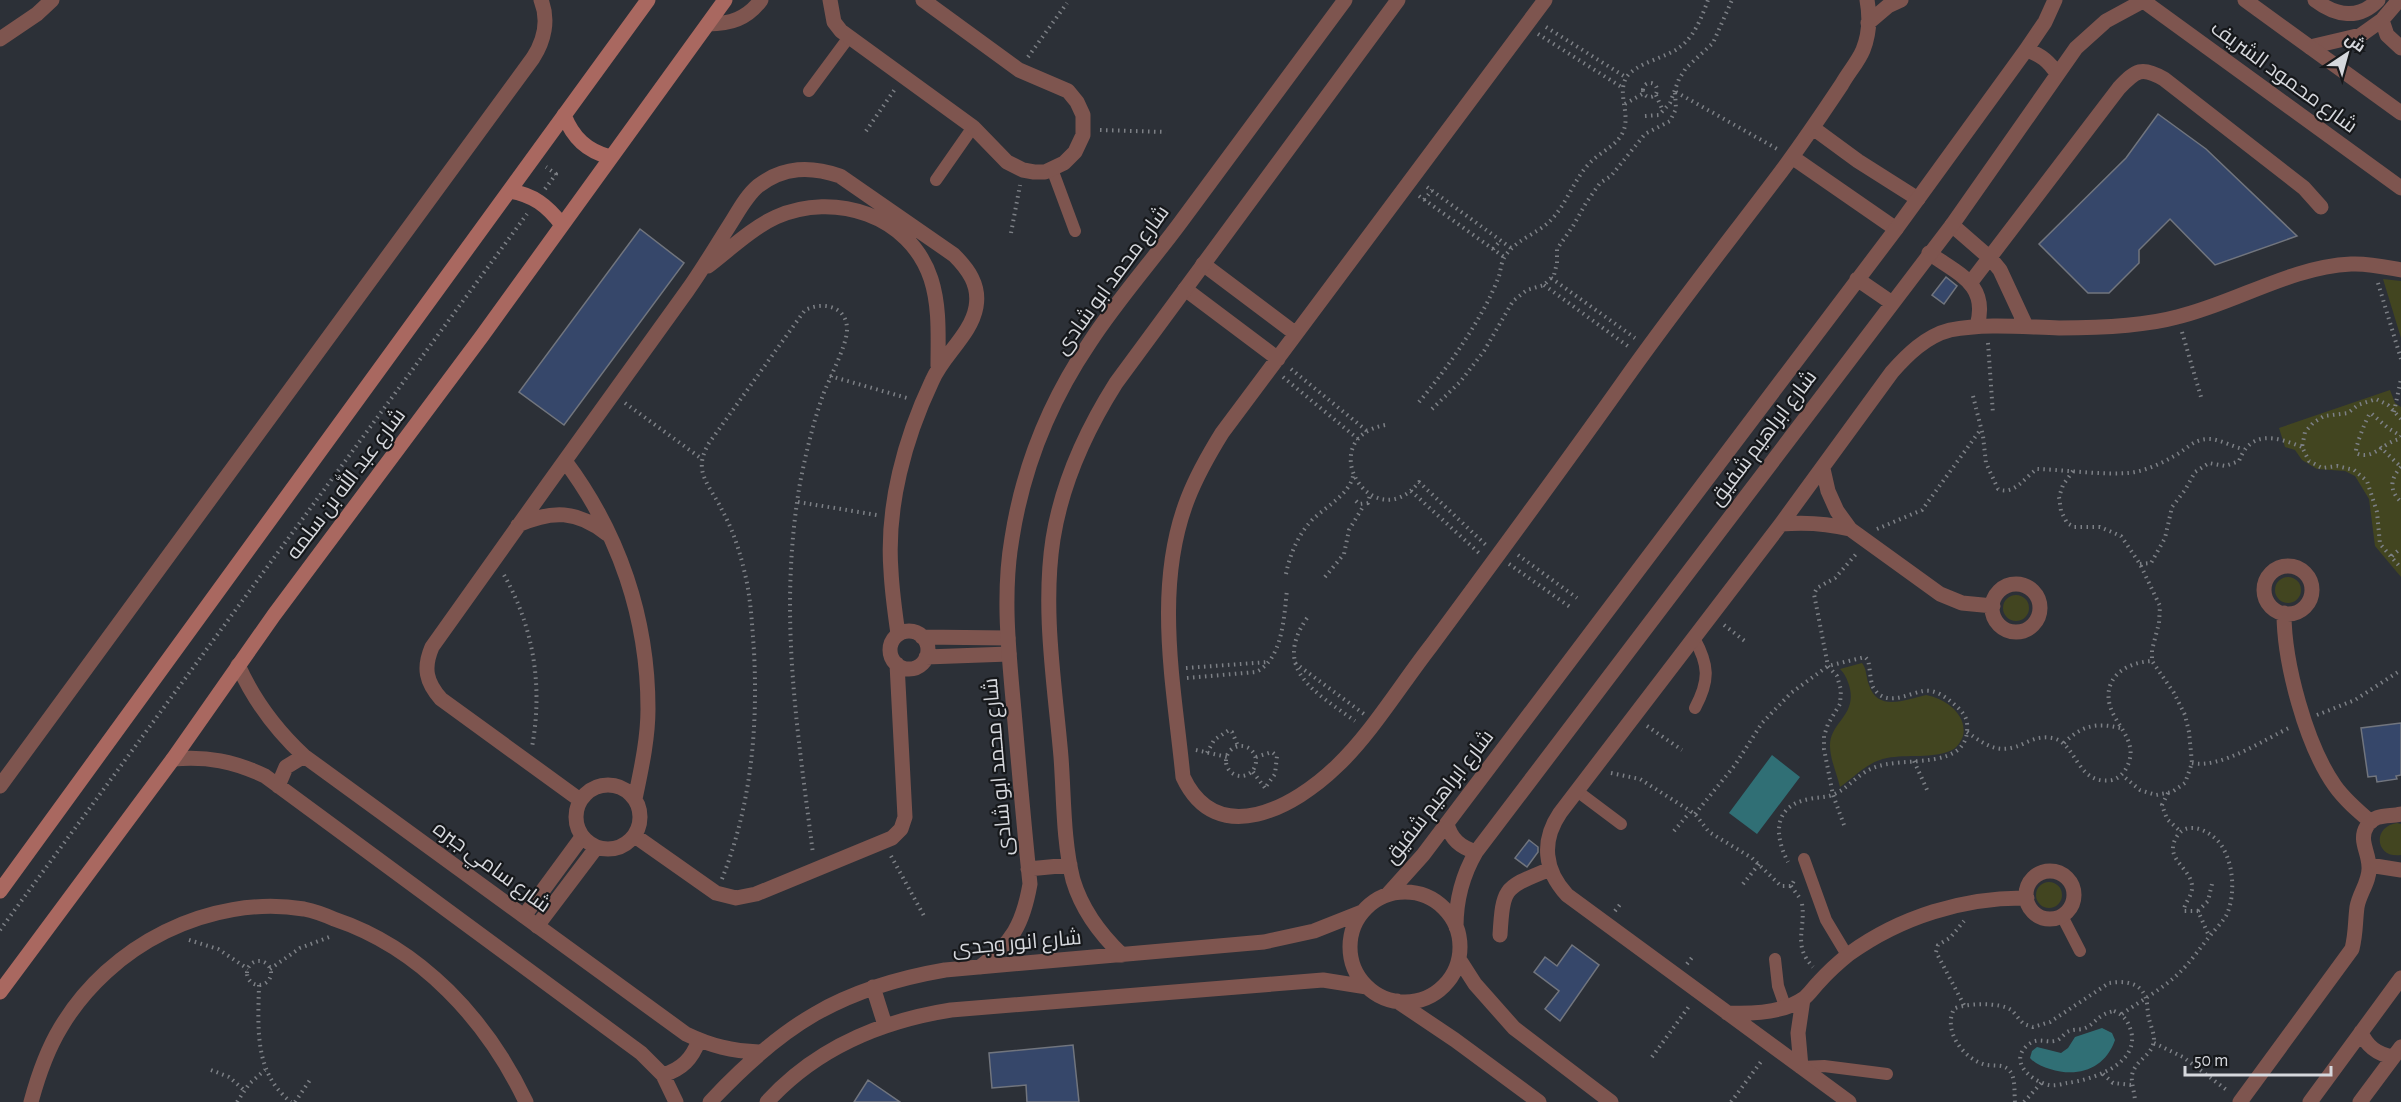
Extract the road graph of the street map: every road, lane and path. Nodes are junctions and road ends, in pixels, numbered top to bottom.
1 (52, 0) edge
2 (541, 0) edge
3 (648, 0) edge
4 (725, 0) edge
5 (761, 0) edge
6 (830, 0) edge
7 (923, 0) edge
8 (1345, 0) edge
9 (1398, 0) edge
10 (1545, 0) edge
11 (1708, 0) edge
12 (1732, 0) edge
13 (1867, 0) edge
14 (1900, 0) edge
15 (2055, 0) edge
16 (2142, 0) edge
17 (2245, 0) edge
18 (2315, 0) edge
19 (2378, 0) edge
20 (2399, 0) edge
21 (1067, 3) dead end
22 (2382, 20) junction
23 (1529, 22) junction
24 (1868, 23) junction
25 (708, 24) junction
26 (849, 37) junction
27 (0, 39) edge
28 (2310, 47) junction
29 (2401, 48) edge
30 (2026, 50) junction
31 (1019, 70) junction
32 (2057, 74) junction
33 (905, 76) junction
34 (1627, 78) junction
35 (1623, 88) junction
36 (809, 91) dead end
37 (1675, 92) junction
38 (1644, 93) junction
39 (1656, 95) junction
40 (1625, 104) junction
41 (1663, 111) junction
42 (2401, 113) edge
43 (564, 115) junction
44 (1645, 116) dead end
45 (973, 127) junction
46 (1813, 128) junction
47 (1084, 129) junction
48 (866, 131) dead end
49 (1166, 132) dead end
50 (610, 157) junction
51 (1792, 157) junction
52 (533, 158) junction
53 (1052, 169) junction
54 (1023, 170) junction
55 (936, 180) dead end
56 (1409, 182) junction
57 (2401, 188) edge
58 (510, 190) junction
59 (1432, 190) junction
60 (1918, 199) junction
61 (537, 200) junction
62 (1424, 200) junction
63 (2322, 207) dead end
64 (562, 225) junction
65 (1952, 225) junction
66 (1896, 229) junction
67 (1075, 231) dead end
68 (1011, 233) dead end
69 (1501, 240) junction
70 (1511, 248) junction
71 (1493, 249) junction
72 (1929, 252) junction
73 (1504, 257) junction
74 (1991, 259) junction
75 (1203, 264) junction
76 (2372, 265) junction
77 (2401, 270) edge
78 (701, 271) junction
79 (1551, 278) junction
80 (1857, 279) junction
81 (1971, 282) junction
82 (1544, 285) junction
83 (1563, 287) junction
84 (1185, 289) junction
85 (1558, 295) junction
86 (1892, 303) junction
87 (2177, 317) junction
88 (1982, 326) junction
89 (2026, 326) junction
90 (1296, 334) junction
91 (1645, 352) junction
92 (2401, 359) edge
93 (1275, 363) junction
94 (938, 366) junction
95 (830, 376) junction
96 (2401, 379) edge
97 (613, 394) junction
98 (1973, 396) dead end
99 (2201, 397) dead end
100 (921, 402) junction
101 (1419, 402) dead end
102 (1432, 409) dead end
103 (2394, 412) junction
104 (1993, 414) dead end
105 (2401, 419) edge
106 (1385, 425) dead end
107 (1981, 429) junction
108 (1367, 431) junction
109 (1358, 439) junction
110 (2302, 447) junction
111 (2380, 447) junction
112 (2244, 448) junction
113 (702, 459) junction
114 (565, 461) junction
115 (2401, 467) edge
116 (1823, 469) junction
117 (2073, 471) junction
118 (1353, 475) junction
119 (1411, 491) junction
120 (1370, 495) junction
121 (1356, 501) dead end
122 (798, 502) junction
123 (2401, 502) edge
124 (1364, 505) junction
125 (892, 518) junction
126 (1781, 524) junction
127 (518, 525) junction
128 (1850, 529) junction
129 (610, 536) junction
130 (1868, 542) junction
131 (2401, 548) edge
132 (1498, 555) junction
133 (2392, 556) junction
134 (495, 558) junction
135 (2140, 564) junction
136 (2401, 568) edge
137 (1286, 574) dead end
138 (1325, 578) dead end
139 (1287, 590) dead end
140 (1577, 598) dead end
141 (1993, 606) dead end
142 (1570, 607) dead end
143 (2284, 613) dead end
144 (1712, 615) junction
145 (1307, 618) dead end
146 (898, 634) junction
147 (922, 637) junction
148 (1008, 638) junction
149 (1694, 638) junction
150 (1746, 642) dead end
151 (1009, 654) junction
152 (926, 657) junction
153 (2152, 661) junction
154 (1269, 662) junction
155 (1294, 663) junction
156 (897, 664) junction
157 (238, 665) junction
158 (1828, 666) junction
159 (2401, 670) edge
160 (1173, 674) junction
161 (1695, 708) dead end
162 (1634, 717) junction
163 (2305, 720) junction
164 (1371, 726) junction
165 (2121, 729) junction
166 (1967, 732) junction
167 (2064, 743) junction
168 (1238, 746) junction
169 (1180, 747) junction
170 (1682, 750) dead end
171 (1207, 753) junction
172 (304, 756) junction
173 (1227, 757) junction
174 (1256, 757) junction
175 (174, 759) junction
176 (1914, 761) junction
177 (528, 762) junction
178 (2193, 763) junction
179 (1592, 771) junction
180 (1253, 772) junction
181 (2122, 775) junction
182 (0, 786) edge
183 (278, 786) junction
184 (1265, 788) junction
185 (1577, 791) junction
186 (1928, 792) dead end
187 (2169, 793) junction
188 (1833, 795) junction
189 (635, 799) junction
190 (580, 800) junction
191 (1279, 806) junction
192 (1690, 812) junction
193 (1695, 814) junction
194 (2401, 814) edge
195 (2371, 822) junction
196 (1447, 824) junction
197 (1621, 824) dead end
198 (1844, 825) dead end
199 (1674, 831) dead end
200 (2181, 832) junction
201 (635, 836) junction
202 (582, 837) junction
203 (883, 843) junction
204 (596, 848) junction
205 (1476, 852) junction
206 (1804, 859) dead end
207 (1070, 864) junction
208 (1759, 864) junction
209 (2369, 865) junction
210 (1791, 867) dead end
211 (1028, 869) junction
212 (1550, 869) junction
213 (815, 870) junction
214 (2401, 870) edge
215 (1795, 872) dead end
216 (1743, 884) dead end
217 (2212, 884) dead end
218 (1791, 886) junction
219 (0, 891) edge
220 (716, 893) junction
221 (1388, 894) junction
222 (2026, 898) junction
223 (1979, 901) junction
224 (2198, 911) junction
225 (1362, 912) junction
226 (524, 916) junction
227 (924, 916) dead end
228 (2062, 916) junction
229 (537, 926) junction
230 (1456, 927) junction
231 (359, 928) junction
232 (0, 930) edge
233 (162, 933) junction
234 (1500, 934) dead end
235 (2209, 936) junction
236 (2080, 951) dead end
237 (1122, 955) junction
238 (1848, 955) junction
239 (1459, 959) junction
240 (1775, 959) dead end
241 (980, 967) junction
242 (248, 969) junction
243 (270, 969) junction
244 (1823, 978) junction
245 (2401, 978) edge
246 (259, 985) junction
247 (873, 987) junction
248 (1367, 987) junction
249 (1699, 992) junction
250 (0, 993) edge
251 (2145, 997) junction
252 (1803, 999) junction
253 (1397, 1002) junction
254 (1964, 1005) junction
255 (1785, 1006) junction
256 (1727, 1013) junction
257 (2122, 1014) junction
258 (885, 1025) junction
259 (2361, 1032) junction
260 (699, 1040) junction
261 (2154, 1043) junction
262 (1773, 1047) junction
263 (759, 1052) junction
264 (2397, 1052) edge
265 (1652, 1057) dead end
266 (1801, 1067) junction
267 (211, 1070) dead end
268 (265, 1070) junction
269 (1887, 1074) dead end
270 (2103, 1074) junction
271 (663, 1075) junction
272 (310, 1080) dead end
273 (2042, 1082) junction
274 (2132, 1085) junction
275 (244, 1090) junction
276 (2240, 1101) edge
277 (31, 1102) edge
278 (237, 1102) edge
279 (290, 1102) edge
280 (526, 1102) edge
281 (676, 1102) edge
282 (710, 1102) edge
283 (766, 1102) edge
284 (1539, 1102) edge
285 (1611, 1102) edge
286 (1731, 1102) edge
287 (1848, 1102) edge
288 (2015, 1102) edge
289 (2024, 1102) edge
290 (2135, 1102) edge
291 (2310, 1102) edge
292 (2360, 1102) edge

1 - 27 street
2 - 182 street
3 - 43 main road, شارع عبد الله بن سلمه
4 - 25 main road, شارع عبد الله بن سلمه
5 - 25 street
6 - 26 street
7 - 31 street
8 - 148 street, شارع محمد ابو شادى
9 - 75 street
10 - 23 street
11 - 34 path
12 - 37 path
13 - 24 street
14 - 24 street
15 - 30 street, شارع ابراهيم شفيق
16 - 32 street, شارع ابراهيم شفيق
16 - 57 street, شارع محمود الشريف
17 - 28 street, شارع محمود الشريف
18 - 19 street
20 - 22 street
21 - 31 path
22 - 28 street
22 - 29 street
23 - 34 path
23 - 35 path
23 - 56 street
24 - 46 street
25 - 50 main road, شارع عبد الله بن سلمه
26 - 33 street
26 - 36 lane
28 - 42 street, شارع محمود الشريف
30 - 32 street
30 - 60 street, شارع ابراهيم شفيق
31 - 47 street
32 - 65 street, شارع ابراهيم شفيق
33 - 45 street
33 - 48 path
34 - 35 path
35 - 40 path
37 - 41 path
37 - 51 path
37 - 79 path
38 - 39 path
38 - 39 path
38 - 40 path
39 - 41 path
40 - 70 path
41 - 44 path
43 - 50 main road
43 - 52 main road, شارع عبد الله بن سلمه
45 - 54 street
45 - 55 lane
46 - 51 street
46 - 60 street
47 - 49 path
47 - 53 street
50 - 64 main road, شارع عبد الله بن سلمه
51 - 66 street
51 - 91 street
52 - 58 main road, شارع عبد الله بن سلمه
52 - 61 path
53 - 54 street
53 - 67 lane
54 - 68 path
56 - 59 path
56 - 62 path
56 - 90 street
58 - 61 main road
58 - 219 main road, شارع عبد الله بن سلمه
59 - 62 path
59 - 69 path
60 - 66 street, شارع ابراهيم شفيق
61 - 64 main road
61 - 232 path
62 - 71 path
63 - 74 street
64 - 157 main road, شارع عبد الله بن سلمه
65 - 72 street, شارع ابراهيم شفيق
65 - 74 street
66 - 80 street, شارع ابراهيم شفيق
69 - 70 path
69 - 71 path
70 - 73 path
71 - 73 path
72 - 81 street
72 - 86 street, شارع ابراهيم شفيق
73 - 101 path
74 - 81 street
74 - 89 street
75 - 84 street
75 - 90 street
76 - 77 street
76 - 87 street
76 - 92 path
78 - 94 street
78 - 94 street
78 - 97 street
79 - 82 path
79 - 83 path
80 - 86 street
80 - 196 street, شارع ابراهيم شفيق
81 - 88 street
82 - 85 path
82 - 102 path
83 - 85 path
83 - 91 path
84 - 93 street
84 - 207 street
85 - 91 path
86 - 205 street, شارع ابراهيم شفيق
87 - 89 street
87 - 99 path
88 - 89 street
88 - 104 path
88 - 116 street
90 - 93 street
91 - 132 street
93 - 108 path
93 - 109 path
93 - 160 street
94 - 100 street
95 - 100 path
95 - 113 path
95 - 122 path
96 - 103 path
97 - 113 path
97 - 114 street
98 - 107 path
100 - 125 street
103 - 105 path
103 - 110 path
106 - 108 path
107 - 117 path
107 - 130 path
108 - 109 path
109 - 118 path
110 - 112 path
110 - 133 path
111 - 111 path
111 - 115 path
112 - 117 path
112 - 135 path
113 - 220 path
114 - 127 street
114 - 129 street
115 - 123 path
116 - 126 street
116 - 128 street
117 - 135 path
118 - 120 path
118 - 137 path
119 - 120 path
119 - 132 path
119 - 132 path
120 - 124 path
121 - 124 path
122 - 125 path
122 - 213 path
124 - 138 path
125 - 146 street
126 - 128 street
126 - 144 street
127 - 129 street
127 - 134 street
128 - 130 street
129 - 189 street
130 - 141 street
130 - 158 path
131 - 133 path
132 - 140 path
132 - 142 path
132 - 164 street
133 - 136 path
134 - 177 path
134 - 177 street
135 - 153 path
139 - 154 path
143 - 163 street
144 - 149 street
144 - 150 path
145 - 155 path
146 - 147 street
146 - 156 street
147 - 148 street
147 - 152 street
148 - 151 street, شارع محمد ابو شادى
149 - 161 lane
149 - 162 street
151 - 152 street
151 - 211 street, شارع محمد ابو شادى
152 - 156 street
153 - 165 path
153 - 178 path
154 - 160 path
154 - 160 path
155 - 164 path
155 - 164 path
156 - 203 street
157 - 172 street, شارع سامي جبره
157 - 175 main road, شارع عبد الله بن سلمه
158 - 166 path
158 - 188 path
158 - 193 path
159 - 163 path
160 - 169 street
162 - 170 path
162 - 179 street
163 - 178 path
163 - 195 street
164 - 191 street
165 - 167 path
165 - 181 path
166 - 167 path
166 - 176 path
167 - 181 path
168 - 171 path
168 - 173 path
168 - 174 path
169 - 171 path
169 - 191 street
171 - 173 path
172 - 183 street
172 - 226 street, شارع سامي جبره
173 - 180 path
174 - 180 path
174 - 184 path
175 - 183 street
175 - 250 main road, شارع عبد الله بن سلمه
176 - 186 path
176 - 188 path
177 - 190 street
178 - 187 path
179 - 185 street
179 - 192 path
180 - 184 path
181 - 187 path
183 - 271 street
184 - 191 path
185 - 197 lane
185 - 212 street
187 - 200 path
188 - 198 path
188 - 210 path
189 - 190 street
189 - 201 street
190 - 202 street
192 - 193 path
192 - 199 path
193 - 208 path
194 - 195 street
195 - 209 street
196 - 205 street
196 - 221 street, شارع ابراهيم شفيق
200 - 224 path
200 - 235 path
201 - 204 street
201 - 220 street
202 - 204 street
202 - 226 street
203 - 213 street
203 - 227 path
204 - 229 street
205 - 230 street, شارع ابراهيم شفيق
206 - 238 lane
207 - 211 street
207 - 237 street
208 - 216 path
208 - 218 path
209 - 214 street
209 - 276 street
211 - 241 street, شارع محمد ابو شادى
212 - 234 street
212 - 249 street
213 - 220 street
215 - 218 path
217 - 224 path
218 - 244 path
221 - 225 street
221 - 230 street
222 - 223 street
222 - 228 street
222 - 228 street
223 - 238 street
223 - 254 path
224 - 235 path
225 - 237 street, شارع انور وجدى
225 - 248 street
226 - 229 street, شارع سامي جبره
228 - 236 lane
229 - 260 street, شارع سامي جبره
230 - 239 street
231 - 233 street
231 - 243 path
231 - 280 street
233 - 242 path
233 - 277 street
235 - 251 path
237 - 241 street, شارع انور وجدى
238 - 244 street
239 - 253 street
239 - 285 street
240 - 255 lane
241 - 247 street, شارع انور وجدى
242 - 243 path
242 - 246 path
243 - 246 path
244 - 252 street
245 - 259 street
246 - 268 path
247 - 258 street
247 - 263 street, شارع انور وجدى
248 - 253 street
248 - 258 street
249 - 256 street
249 - 265 path
251 - 254 path
251 - 257 path
251 - 261 path
252 - 255 street
252 - 266 street
253 - 284 street
254 - 288 path
255 - 256 street
256 - 262 street
257 - 270 path
257 - 273 path
258 - 283 street
259 - 264 street
259 - 291 street
260 - 263 street, شارع سامي جبره
260 - 271 street
261 - 274 path
261 - 276 path
262 - 266 street
262 - 286 path
263 - 282 street, شارع انور وجدى
264 - 292 street
266 - 269 lane
266 - 287 street
267 - 275 path
268 - 275 path
268 - 279 path
270 - 273 path
270 - 274 path
271 - 281 street
272 - 279 path
273 - 289 path
274 - 290 path
275 - 278 path

